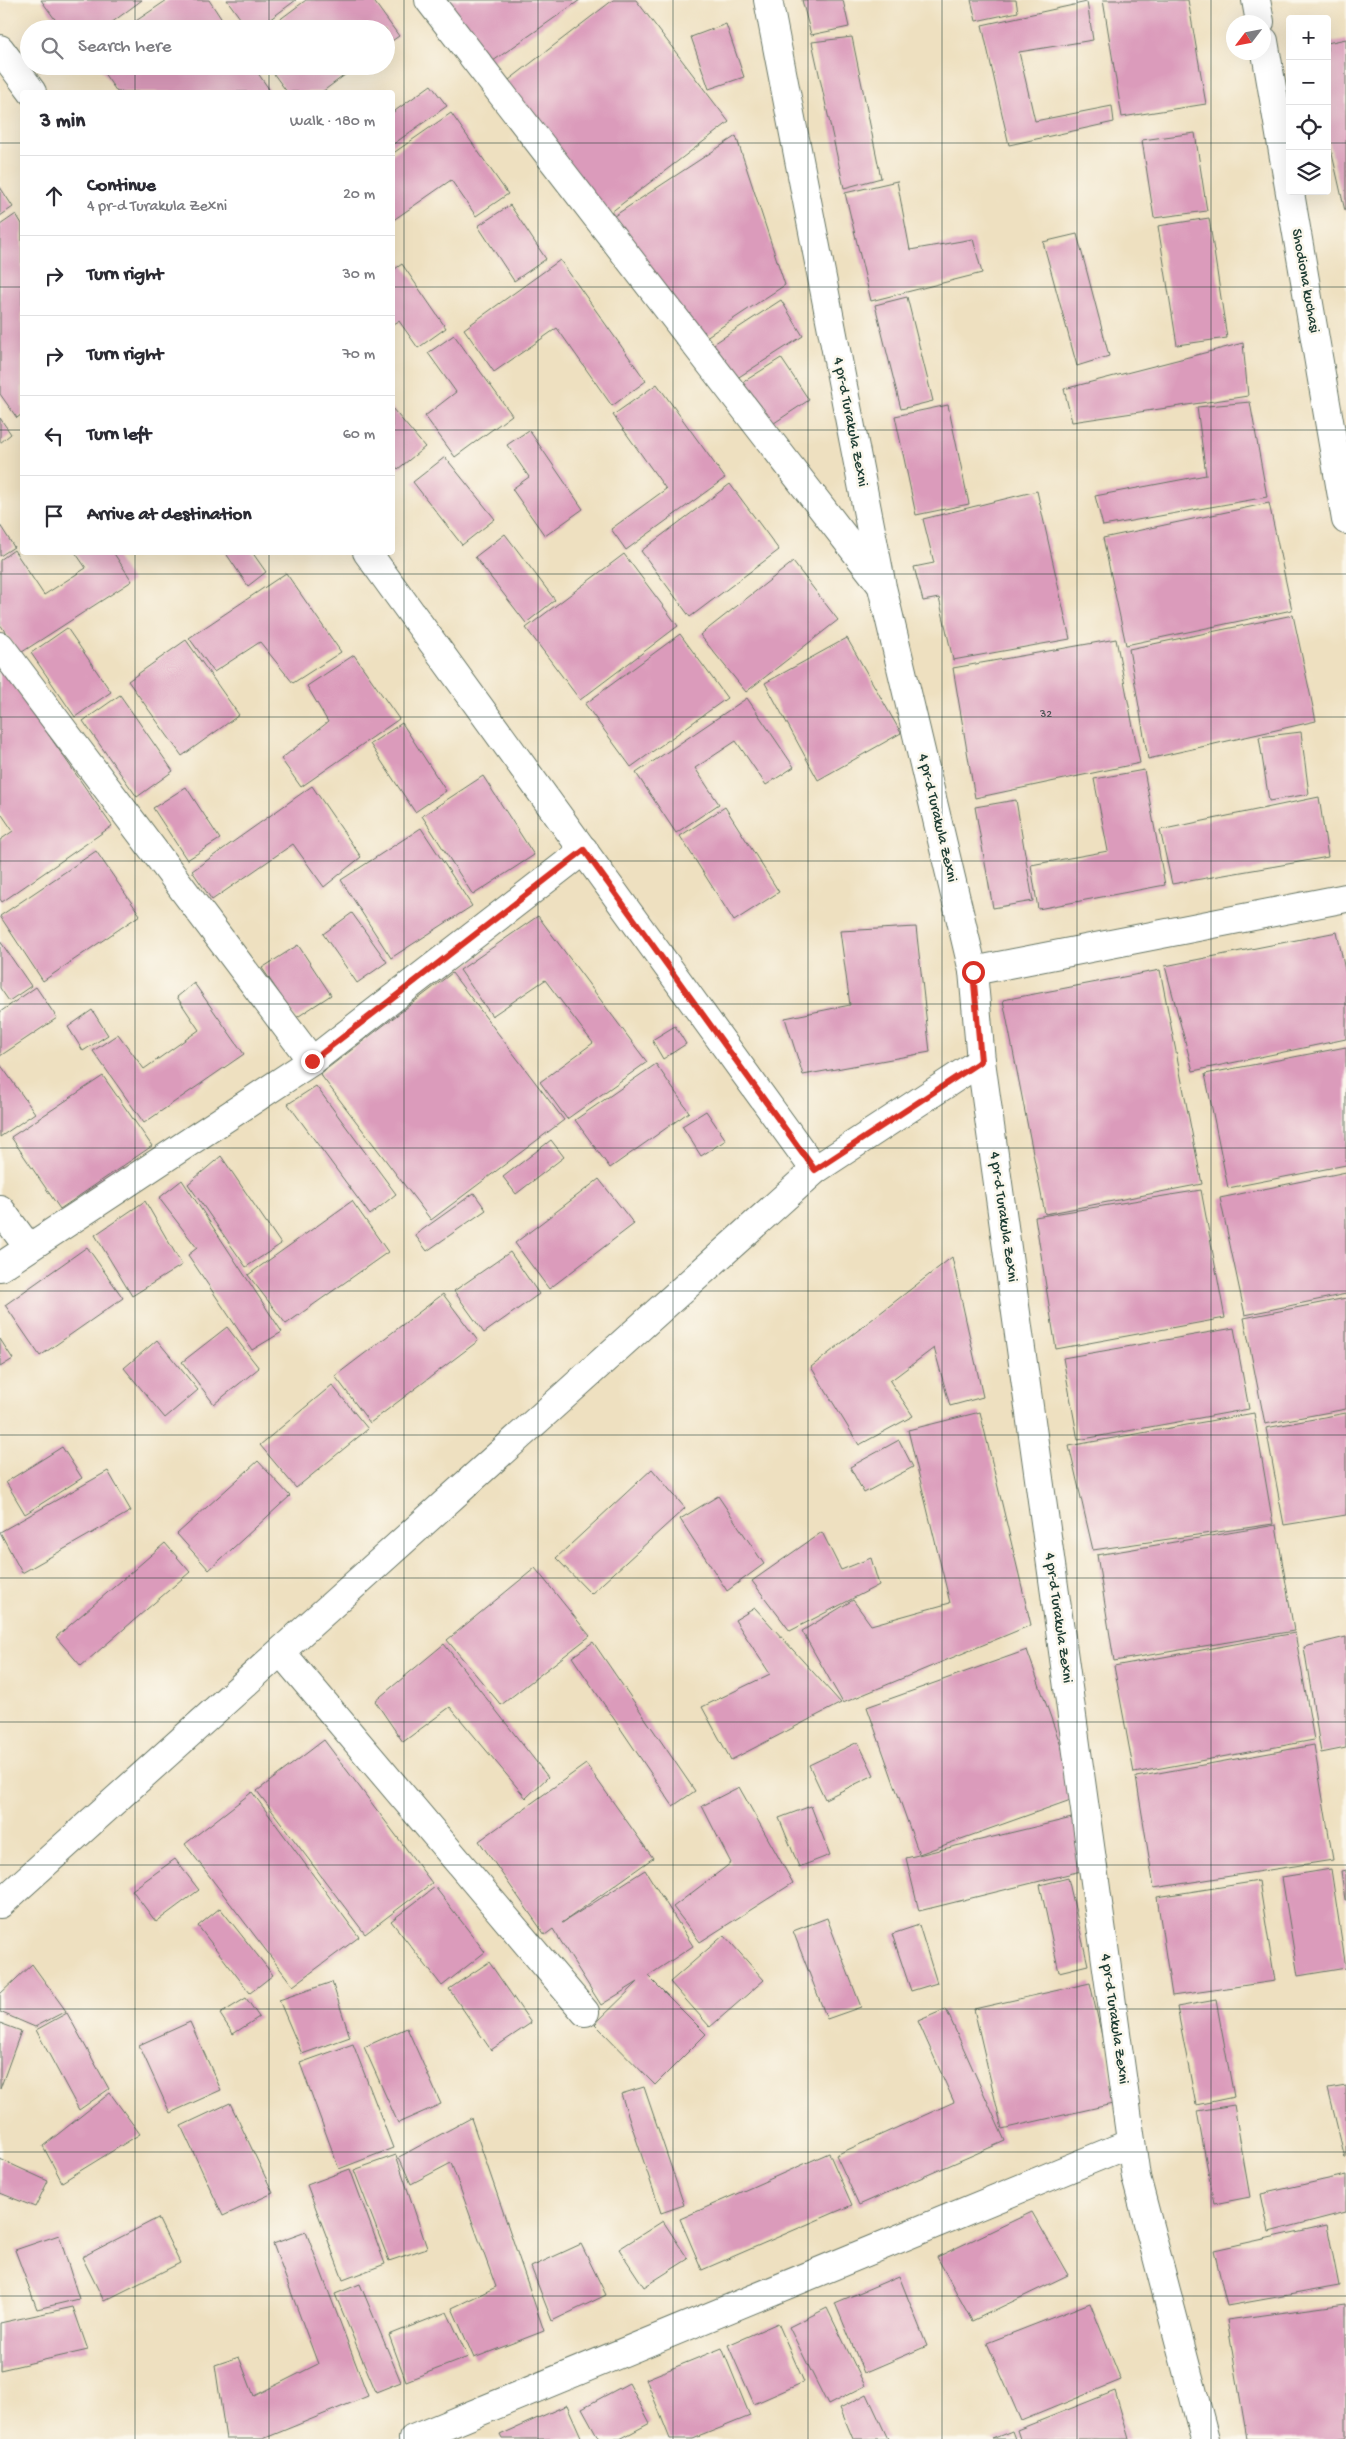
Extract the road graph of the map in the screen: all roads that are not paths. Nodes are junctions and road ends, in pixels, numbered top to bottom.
1 (429, 0) edge
2 (768, 0) edge
3 (1256, 0) edge
4 (1259, 15) edge
5 (0, 49) edge
6 (1267, 60) edge
7 (31, 90) edge
8 (1346, 520) edge
9 (369, 555) edge
10 (882, 587) junction
11 (0, 646) edge
12 (584, 850) junction
13 (1346, 898) edge
14 (973, 972) junction
15 (312, 1061) junction
16 (981, 1061) junction
17 (815, 1170) junction
18 (0, 1209) edge
19 (28, 1246) junction
20 (0, 1267) edge
21 (281, 1652) junction
22 (0, 1904) edge
23 (585, 2012) dead end
24 (1131, 2143) junction
25 (413, 2439) edge
26 (1205, 2439) edge

1 - 10 street
2 - 10 street, 4 pr-d Turakula Zexni
3 - 4 street
5 - 7 street
6 - 8 street, Shodiona kuchasi
9 - 12 street
10 - 14 street, 4 pr-d Turakula Zexni
11 - 15 street
12 - 15 street
12 - 17 street
13 - 14 street
14 - 16 street, 4 pr-d Turakula Zexni
15 - 19 street
16 - 17 street
16 - 24 street, 4 pr-d Turakula Zexni
17 - 21 street
18 - 19 street
19 - 20 street
21 - 22 street
21 - 23 street
24 - 25 street
24 - 26 street, 4 pr-d Turakula Zexni

